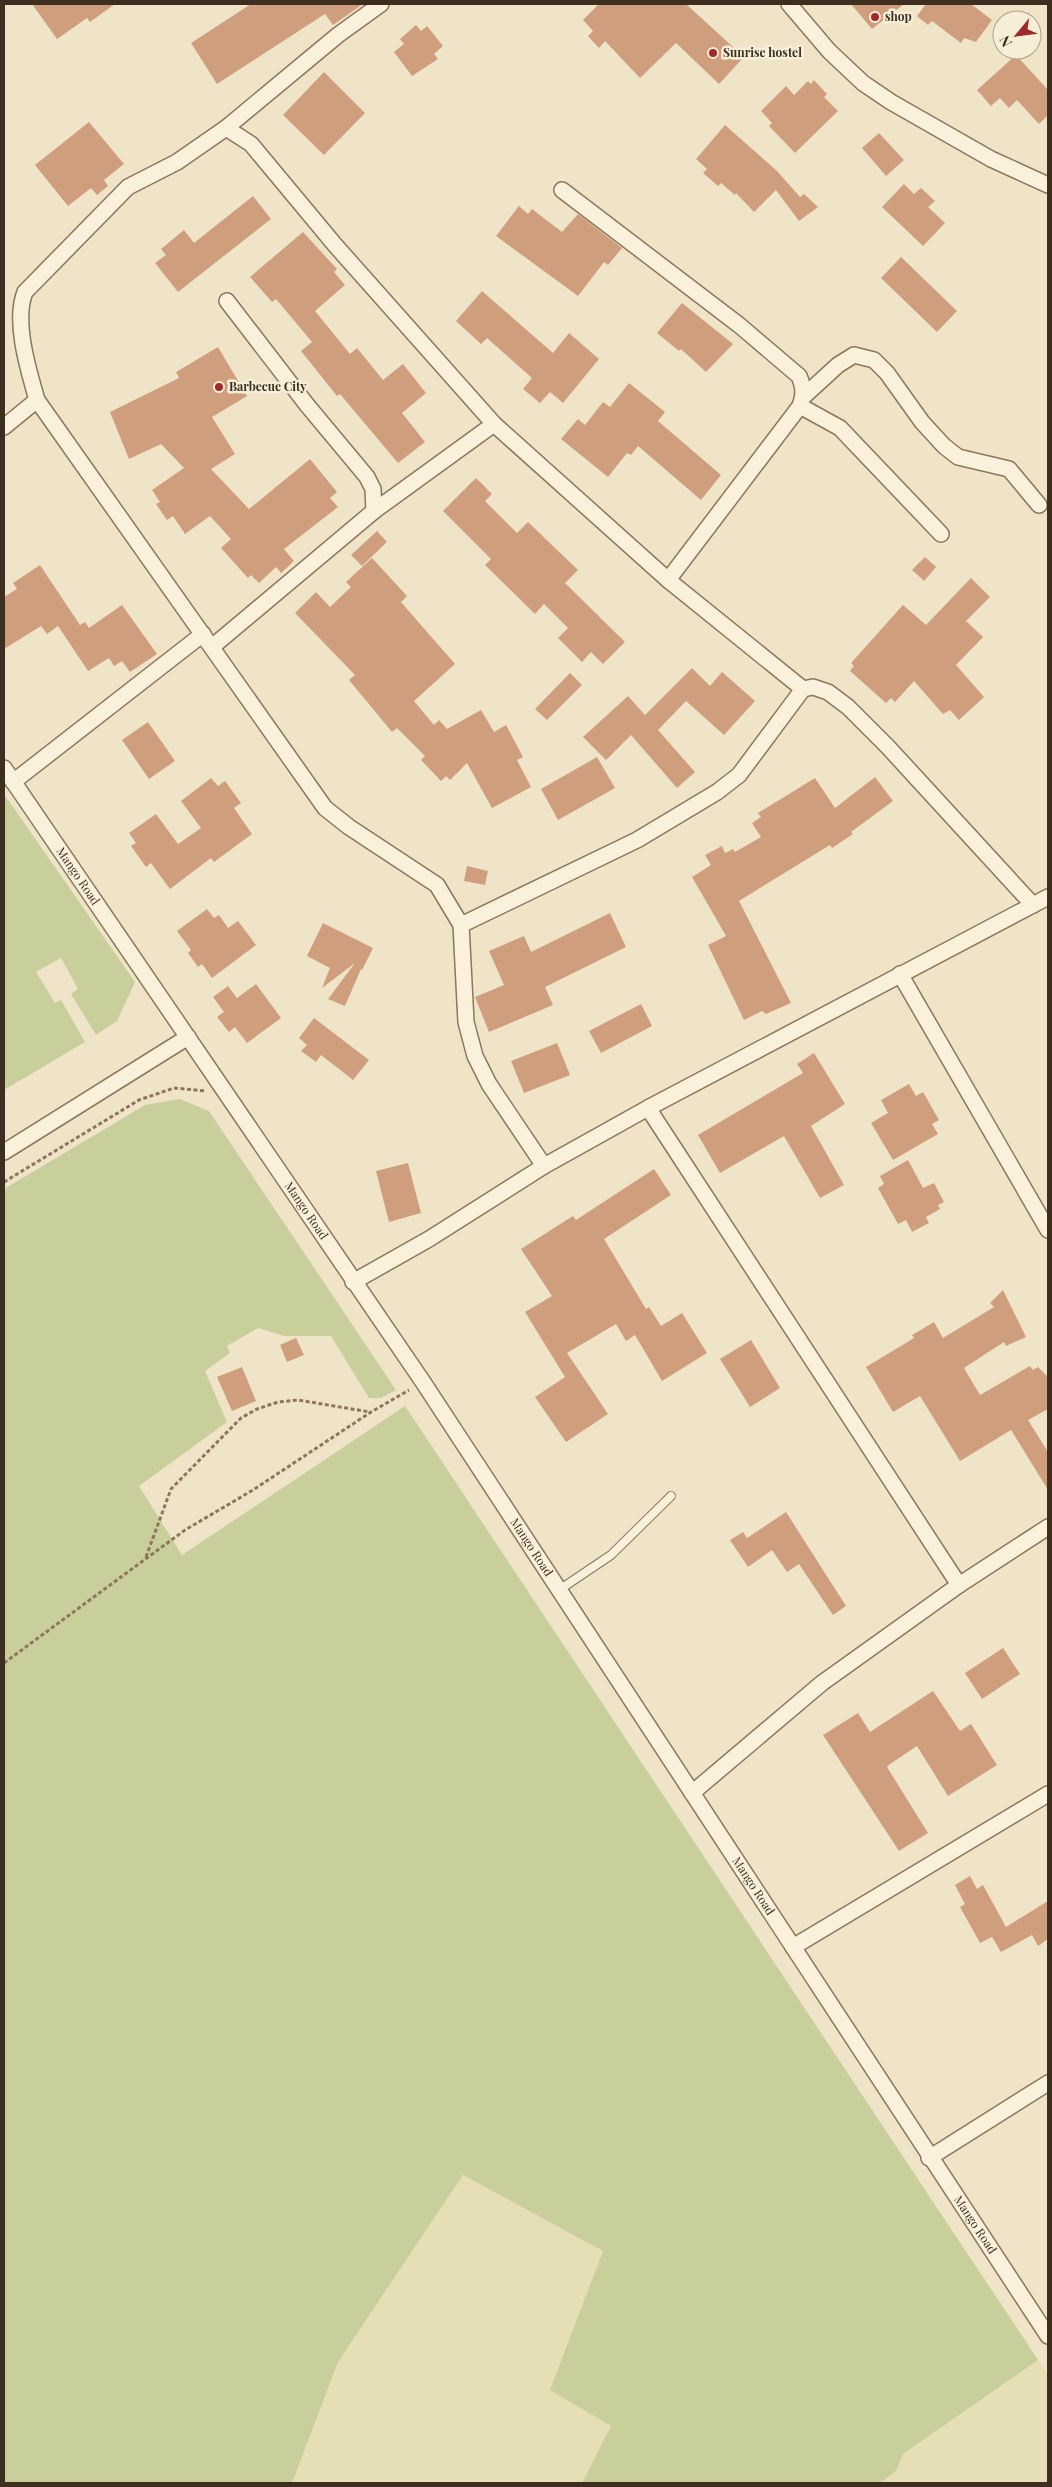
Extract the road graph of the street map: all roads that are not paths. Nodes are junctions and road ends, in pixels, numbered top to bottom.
1 (382, 4) edge
2 (789, 4) edge
3 (226, 128) junction
4 (1048, 185) edge
5 (562, 190) dead end
6 (227, 301) dead end
7 (37, 400) junction
8 (802, 402) junction
9 (494, 424) junction
10 (4, 427) edge
11 (1039, 505) dead end
12 (374, 511) junction
13 (940, 534) dead end
14 (668, 580) junction
15 (207, 641) junction
16 (802, 689) junction
17 (4, 768) edge
18 (13, 782) junction
19 (1048, 897) edge
20 (1033, 905) junction
21 (461, 925) junction
22 (900, 974) junction
23 (188, 1037) junction
24 (648, 1108) junction
25 (4, 1152) edge
26 (544, 1166) junction
27 (1047, 1226) edge
28 (353, 1282) junction
29 (671, 1496) dead end
30 (1048, 1527) edge
31 (959, 1585) junction
32 (559, 1590) junction
33 (692, 1792) junction
34 (1048, 1794) edge
35 (793, 1947) junction
36 (1048, 2083) edge
37 (929, 2158) junction
38 (1048, 2336) edge

1 - 3 street
2 - 4 street
3 - 7 street
3 - 9 street
5 - 8 street
6 - 12 street
7 - 10 street
7 - 15 street
8 - 11 street
8 - 13 street
8 - 14 street
9 - 12 street
9 - 14 street
12 - 15 street
14 - 16 street
15 - 18 street
15 - 21 street
16 - 20 street
16 - 21 street
17 - 18 street, Mango Road
18 - 23 street, Mango Road
19 - 20 street
20 - 22 street
21 - 26 street
22 - 24 street
22 - 27 street
23 - 25 street
23 - 28 street, Mango Road
24 - 26 street
24 - 31 street
26 - 28 street
28 - 32 street, Mango Road
29 - 32 lane
30 - 31 street
31 - 33 street
32 - 33 street, Mango Road
33 - 35 street, Mango Road
34 - 35 street
35 - 37 street, Mango Road
36 - 37 street
37 - 38 street, Mango Road

